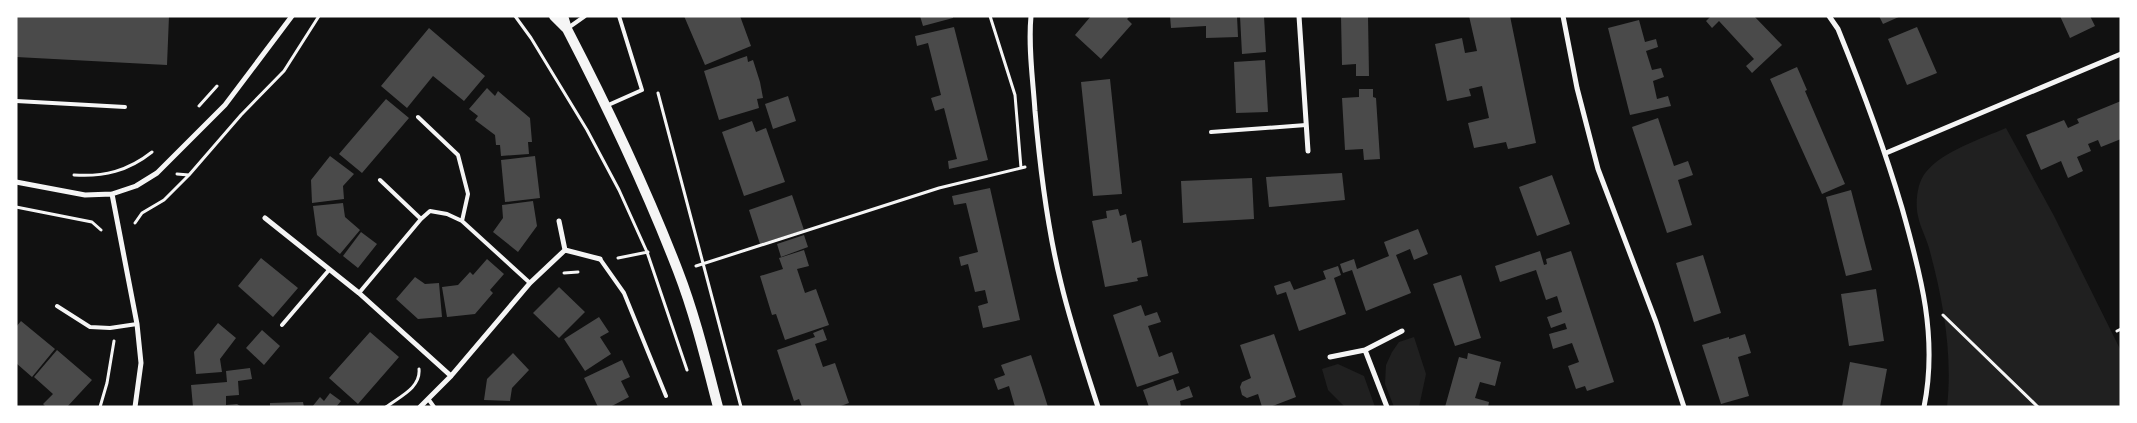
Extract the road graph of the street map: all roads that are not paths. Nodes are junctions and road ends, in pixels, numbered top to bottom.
1 (292, 16) edge
2 (554, 16) edge
3 (563, 16) edge
4 (585, 16) edge
5 (620, 16) edge
6 (1031, 16) edge
7 (1299, 16) edge
8 (1564, 16) edge
9 (1829, 16) edge
10 (567, 29) junction
11 (2121, 54) edge
12 (16, 102) edge
13 (606, 106) junction
14 (125, 107) dead end
15 (418, 117) dead end
16 (1306, 125) junction
17 (1211, 132) dead end
18 (1308, 151) dead end
19 (1886, 153) junction
20 (380, 180) dead end
21 (16, 182) edge
22 (112, 194) junction
23 (265, 218) dead end
24 (421, 219) junction
25 (462, 221) junction
26 (559, 221) dead end
27 (565, 250) junction
28 (600, 259) joint
29 (329, 270) junction
30 (530, 283) junction
31 (359, 293) junction
32 (57, 306) dead end
33 (137, 324) junction
34 (282, 325) dead end
35 (1402, 331) dead end
36 (1365, 350) junction
37 (1330, 357) dead end
38 (450, 376) junction
39 (666, 396) dead end
40 (429, 400) junction
41 (135, 407) edge
42 (420, 407) edge
43 (434, 407) edge
44 (718, 407) edge
45 (1098, 407) edge
46 (1388, 407) edge
47 (1684, 407) edge
48 (1924, 407) edge

1 - 22 street
2 - 10 main road
3 - 10 main road
4 - 10 lane
5 - 13 lane
6 - 45 street
7 - 16 street
8 - 47 street
9 - 19 street
10 - 13 main road
11 - 19 street
12 - 14 lane
13 - 44 main road
15 - 25 lane
16 - 17 lane
16 - 18 street
19 - 48 street
20 - 24 lane
21 - 22 street
22 - 33 street
23 - 29 street
24 - 25 lane
24 - 31 lane
25 - 30 lane
26 - 27 street
27 - 28 street
27 - 30 street
28 - 39 lane
29 - 31 street
29 - 34 lane
30 - 38 street
31 - 38 street
32 - 33 lane
33 - 41 street
35 - 36 street
36 - 37 street
36 - 46 street
38 - 40 street
40 - 42 street
40 - 43 lane

